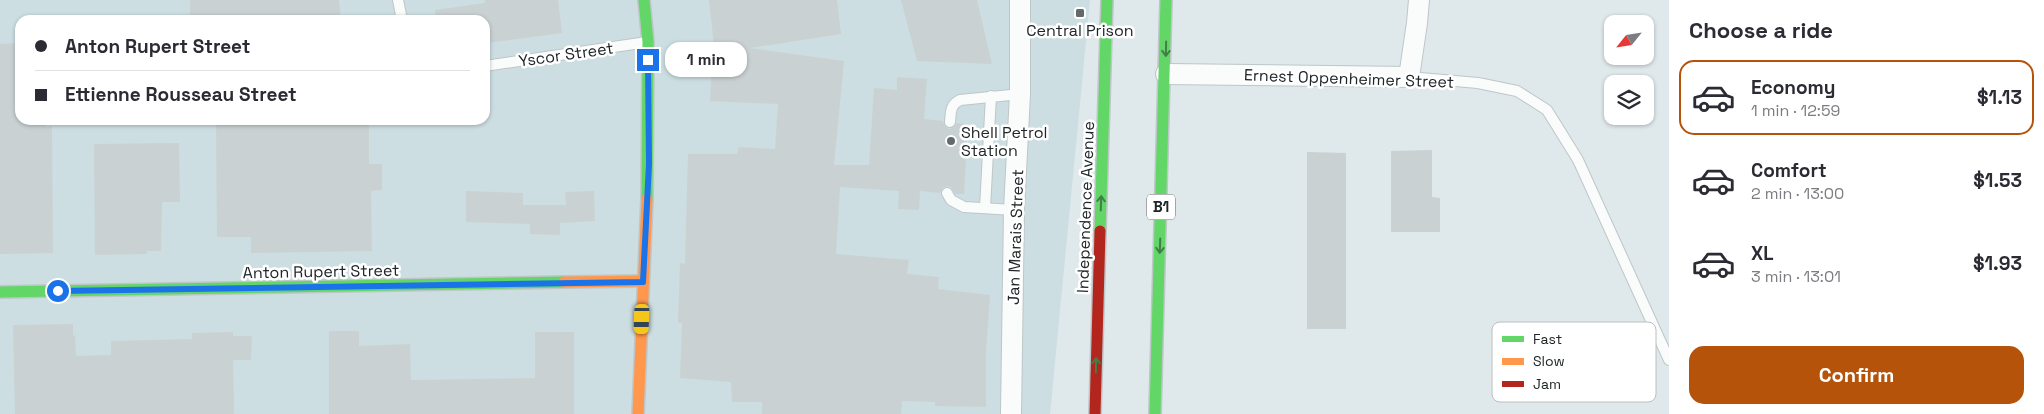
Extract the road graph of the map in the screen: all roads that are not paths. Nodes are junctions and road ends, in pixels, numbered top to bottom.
1 (398, 0) edge
2 (644, 0) edge
3 (1020, 0) edge
4 (1107, 0) edge
5 (1166, 0) edge
6 (1419, 0) edge
7 (401, 15) edge
8 (648, 42) junction
9 (490, 65) edge
10 (1166, 74) junction
11 (1410, 77) junction
12 (1020, 94) junction
13 (991, 96) junction
14 (950, 122) dead end
15 (947, 193) dead end
16 (985, 208) junction
17 (1014, 210) junction
18 (643, 282) junction
19 (0, 292) edge
20 (1652, 322) edge
21 (1656, 331) edge
22 (1669, 360) edge
23 (638, 414) edge
24 (1011, 414) edge
25 (1095, 414) edge
26 (1155, 414) edge

1 - 7 lane
2 - 8 street
3 - 12 street, Jan Marais Street
25 -> 4 street, Independence Avenue
5 -> 10 street, B1
6 - 11 street
8 - 9 lane, Yscor Street
8 - 18 street
10 - 11 street, Ernest Oppenheimer Street
10 -> 26 street, B1
11 - 20 lane, Ernest Oppenheimer Street
12 - 13 lane
12 - 17 street, Jan Marais Street
13 - 14 lane
13 - 16 lane
15 - 16 lane
16 - 17 lane
17 - 24 street, Jan Marais Street
18 - 19 street, Anton Rupert Street
18 - 23 street
21 - 22 lane, Ernest Oppenheimer Street

